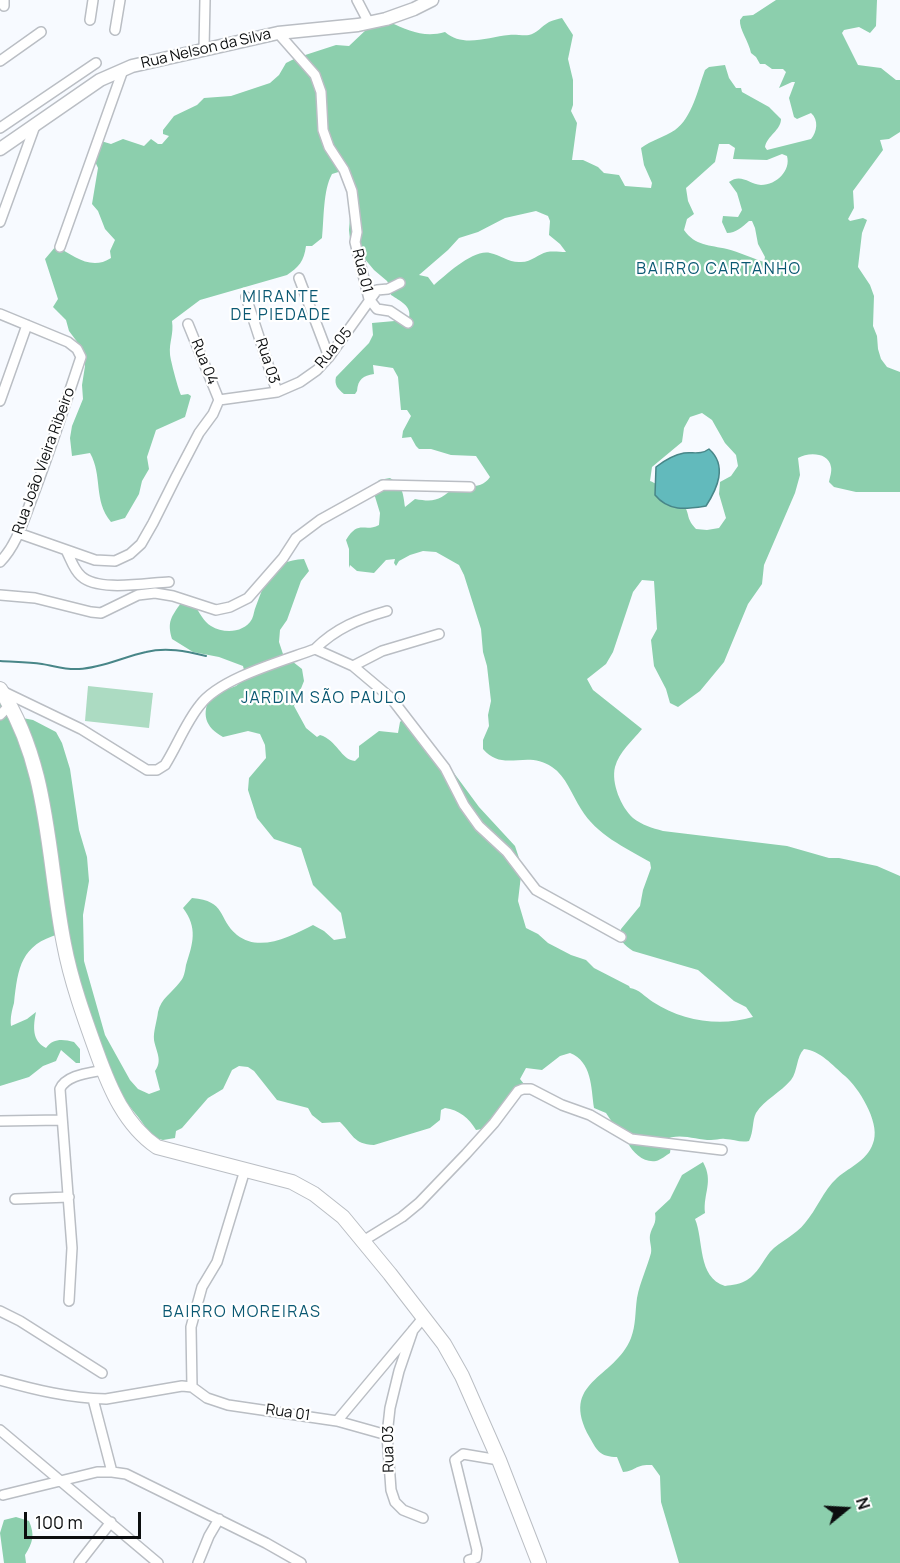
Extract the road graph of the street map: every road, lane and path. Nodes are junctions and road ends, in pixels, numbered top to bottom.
1 (93, 0) edge
2 (120, 0) edge
3 (205, 0) edge
4 (357, 0) edge
5 (432, 0) edge
6 (90, 20) dead end
7 (369, 23) junction
8 (115, 30) dead end
9 (41, 32) dead end
10 (278, 33) junction
11 (204, 49) junction
12 (0, 61) edge
13 (96, 63) dead end
14 (123, 70) junction
15 (36, 123) junction
16 (0, 128) edge
17 (0, 149) edge
18 (0, 222) edge
19 (60, 247) dead end
20 (299, 278) dead end
21 (400, 283) dead end
22 (246, 297) dead end
23 (369, 299) junction
24 (0, 314) edge
25 (408, 323) dead end
26 (188, 324) dead end
27 (27, 325) junction
28 (329, 357) junction
29 (277, 392) junction
30 (219, 400) junction
31 (0, 401) edge
32 (470, 487) dead end
33 (18, 533) junction
34 (67, 552) junction
35 (0, 562) edge
36 (169, 582) dead end
37 (0, 595) edge
38 (387, 611) dead end
39 (439, 634) dead end
40 (315, 649) junction
41 (353, 666) junction
42 (1, 690) edge
43 (5, 710) edge
44 (621, 938) dead end
45 (103, 1070) junction
46 (61, 1120) junction
47 (0, 1121) edge
48 (722, 1150) dead end
49 (245, 1170) junction
50 (69, 1197) junction
51 (15, 1199) dead end
52 (363, 1241) junction
53 (69, 1301) dead end
54 (0, 1311) edge
55 (424, 1317) junction
56 (413, 1330) junction
57 (102, 1373) dead end
58 (0, 1380) edge
59 (192, 1387) junction
60 (93, 1399) junction
61 (337, 1421) junction
62 (0, 1430) edge
63 (387, 1435) junction
64 (499, 1460) junction
65 (112, 1472) junction
66 (59, 1481) junction
67 (3, 1495) dead end
68 (423, 1518) dead end
69 (219, 1519) junction
70 (111, 1522) junction
71 (469, 1560) dead end
72 (296, 1562) edge
73 (79, 1563) edge
74 (158, 1563) edge
75 (198, 1563) edge
76 (539, 1563) edge

1 - 6 street
2 - 8 street
3 - 11 street
4 - 7 street
5 - 7 street, Rua Nelson da Silva
7 - 10 street, Rua Nelson da Silva
9 - 12 street
10 - 11 street, Rua Nelson da Silva
10 - 23 street, Rua 01
11 - 14 street, Rua Nelson da Silva
13 - 16 street
14 - 15 street, Rua Nelson da Silva
14 - 19 street
15 - 17 street, Rua Nelson da Silva
15 - 18 street
20 - 28 street
21 - 23 street
22 - 29 street, Rua 03
23 - 25 street, Rua 01
23 - 28 street, Rua 05
24 - 27 street
26 - 30 street, Rua 04
27 - 31 street
27 - 33 street, Rua João Vieira Ribeiro
28 - 29 street, Rua 05
29 - 30 street, Rua 05
30 - 34 street
32 - 37 street
33 - 34 street
33 - 35 street, Rua João Vieira Ribeiro
34 - 36 street
38 - 40 street
39 - 41 street
40 - 41 street
40 - 42 street
41 - 44 street
42 - 43 main road
43 - 45 main road
45 - 46 street
45 - 49 main road
46 - 47 street
46 - 50 street
48 - 52 street
49 - 52 main road
49 - 59 street
50 - 51 street
50 - 53 street
52 - 55 main road
54 - 57 street
55 - 56 street
55 - 64 main road
56 - 61 street
56 - 63 street, Rua 03
58 - 60 street
59 - 60 street
59 - 61 street, Rua 01
60 - 65 street
61 - 63 street, Rua 01
62 - 66 street
63 - 68 street, Rua 03
64 - 71 street
64 - 76 main road
65 - 66 street
65 - 69 street
66 - 67 street
66 - 70 street
69 - 72 street
69 - 75 street
70 - 73 street
70 - 74 street

